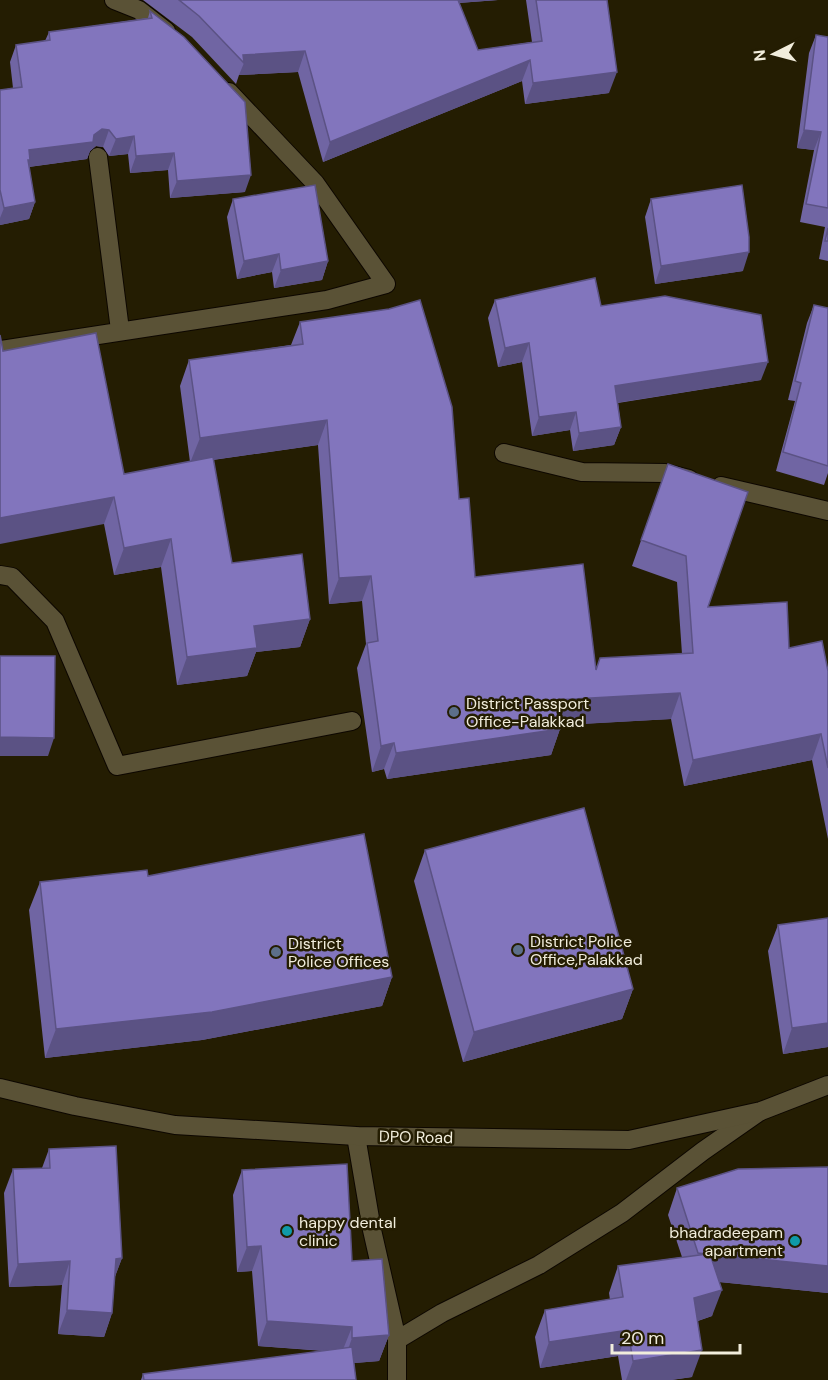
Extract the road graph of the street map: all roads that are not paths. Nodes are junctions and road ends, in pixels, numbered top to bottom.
1 (114, 0) edge
2 (176, 39) edge
3 (215, 78) edge
4 (98, 157) dead end
5 (120, 330) junction
6 (0, 350) edge
7 (504, 453) dead end
8 (828, 511) edge
9 (0, 575) edge
10 (352, 721) dead end
11 (828, 1085) edge
12 (0, 1088) edge
13 (760, 1111) junction
14 (356, 1136) junction
15 (397, 1340) junction
16 (397, 1380) edge

1 - 2 street
3 - 5 street
4 - 5 street
5 - 6 street
7 - 8 street
9 - 10 street
11 - 13 street, DPO Road
12 - 14 street, DPO Road
13 - 14 street, DPO Road
13 - 15 street
14 - 15 street
15 - 16 street

